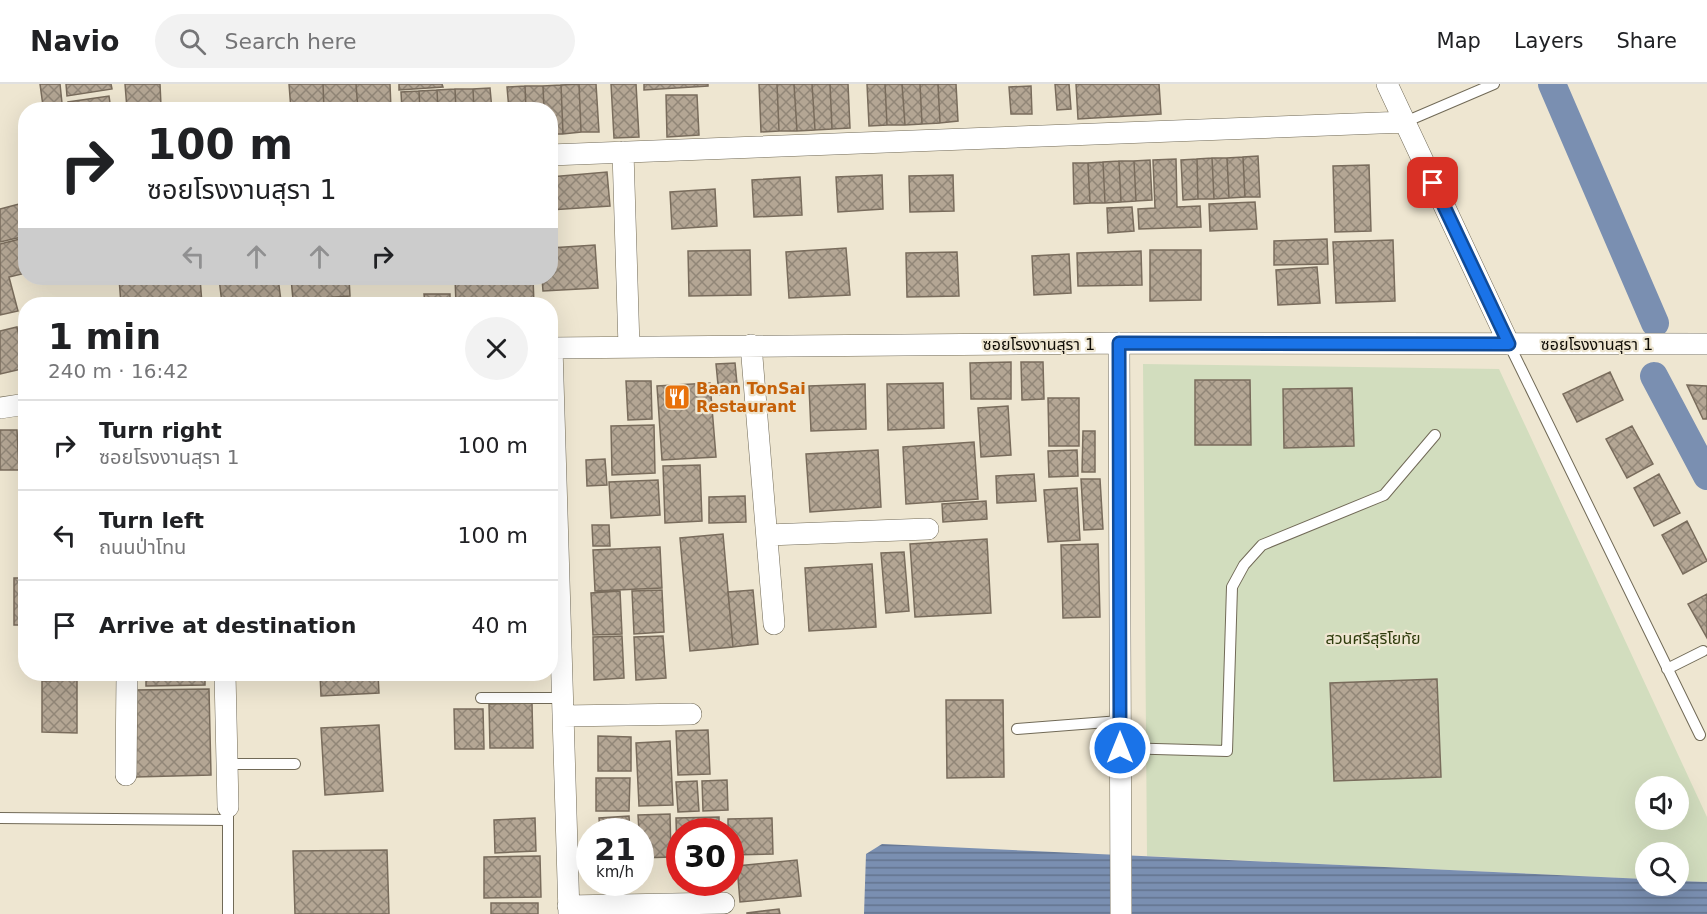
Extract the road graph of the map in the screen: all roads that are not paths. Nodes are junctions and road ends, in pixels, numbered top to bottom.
1 (1387, 84) edge
2 (1494, 84) edge
3 (1405, 122) junction
4 (623, 152) junction
5 (558, 155) edge
6 (1119, 343) junction
7 (1509, 344) junction
8 (1707, 344) edge
9 (751, 345) junction
10 (629, 347) junction
11 (558, 348) edge
12 (18, 405) edge
13 (0, 408) edge
14 (1436, 435) dead end
15 (928, 529) dead end
16 (767, 535) junction
17 (558, 576) edge
18 (774, 624) dead end
19 (1703, 651) dead end
20 (1667, 669) junction
21 (127, 681) edge
22 (225, 681) edge
23 (481, 698) dead end
24 (562, 707) junction
25 (691, 714) dead end
26 (1120, 721) junction
27 (1017, 729) dead end
28 (1700, 735) dead end
29 (1120, 748) junction
30 (227, 764) junction
31 (295, 764) dead end
32 (126, 775) dead end
33 (228, 813) junction
34 (0, 818) edge
35 (724, 903) dead end
36 (568, 910) edge
37 (228, 914) edge
38 (1121, 914) edge

1 - 3 street
2 - 3 lane
3 - 4 street
3 - 7 street
4 - 5 street
4 - 10 street
6 - 7 street, ซอยโรงงานสุรา 1
6 - 9 street, ซอยโรงงานสุรา 1
6 - 26 street
7 - 8 street, ซอยโรงงานสุรา 1
7 - 20 lane
9 - 10 street, ซอยโรงงานสุรา 1
9 - 16 street
10 - 11 street, ซอยโรงงานสุรา 1
12 - 13 street
14 - 29 lane
15 - 16 street
16 - 18 street
17 - 24 street
19 - 20 lane
20 - 28 lane
21 - 32 street
22 - 30 street
23 - 24 lane
24 - 25 street
24 - 36 street
26 - 27 lane
26 - 29 street
29 - 38 street
30 - 31 lane
30 - 33 street
33 - 34 lane
33 - 37 lane
35 - 36 street

